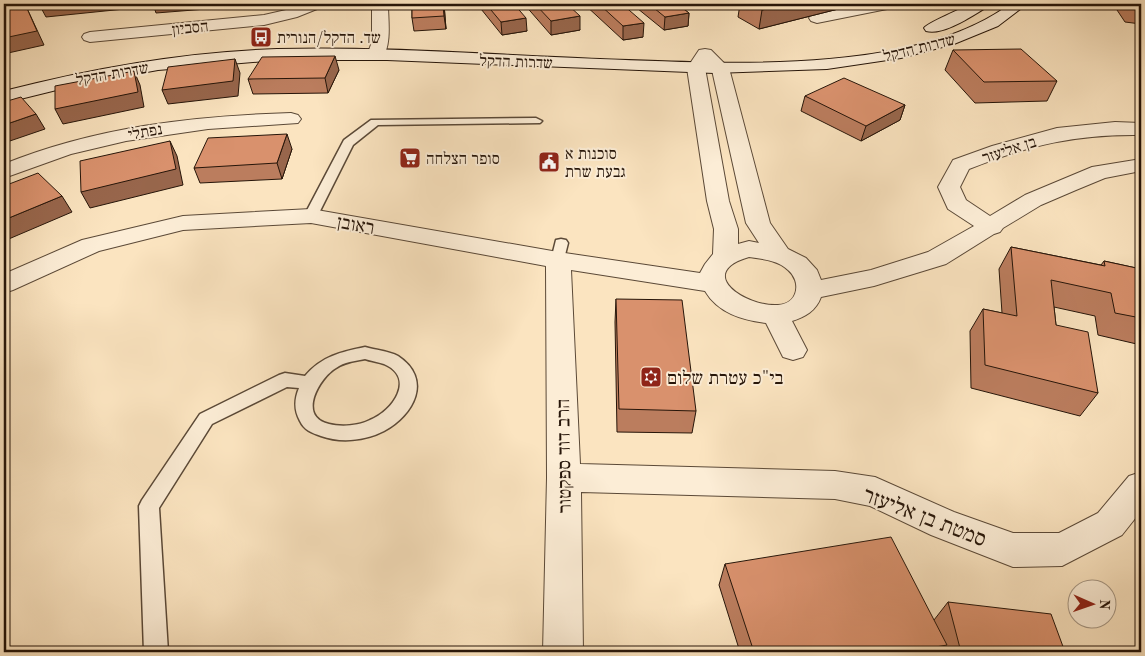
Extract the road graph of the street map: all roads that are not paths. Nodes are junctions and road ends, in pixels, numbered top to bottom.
1 (8, 4) edge
2 (317, 4) edge
3 (380, 4) edge
4 (887, 4) edge
5 (982, 4) edge
6 (1019, 4) edge
7 (4, 5) edge
8 (817, 18) dead end
9 (90, 37) dead end
10 (378, 48) junction
11 (707, 63) junction
12 (4, 83) edge
13 (4, 97) edge
14 (291, 119) dead end
15 (536, 121) dead end
16 (1141, 129) edge
17 (1141, 165) edge
18 (4, 172) edge
19 (311, 216) junction
20 (992, 226) junction
21 (560, 252) junction
22 (778, 253) junction
23 (725, 256) junction
24 (4, 284) edge
25 (714, 284) junction
26 (812, 290) junction
27 (775, 314) junction
28 (793, 350) dead end
29 (310, 383) junction
30 (564, 478) junction
31 (1141, 486) edge
32 (156, 652) edge
33 (563, 652) edge

1 - 7 street
2 - 9 street, הסביון
3 - 10 street
4 - 8 street
5 - 11 street, שדרות הדקל
6 - 11 street, שדרות הדקל
10 - 11 street, שדרות הדקל
10 - 12 street, שדרות הדקל
10 - 13 street, שדרות הדקל
11 - 22 street
11 - 23 street
14 - 18 street, נפתלי
15 - 19 lane
16 - 20 street, בן אליעזר
17 - 20 street
19 - 21 street, ראובן
19 - 24 street, ראובן
20 - 26 street
21 - 25 street, ראובן
21 - 30 street, הרב דוד ספקטור
22 - 23 street
22 - 26 street
23 - 25 street
25 - 27 street
26 - 27 street
27 - 28 street
29 - 29 lane
29 - 32 lane
30 - 31 street, סמטת בן אליעזר
30 - 33 street, הרב דוד ספקטור

